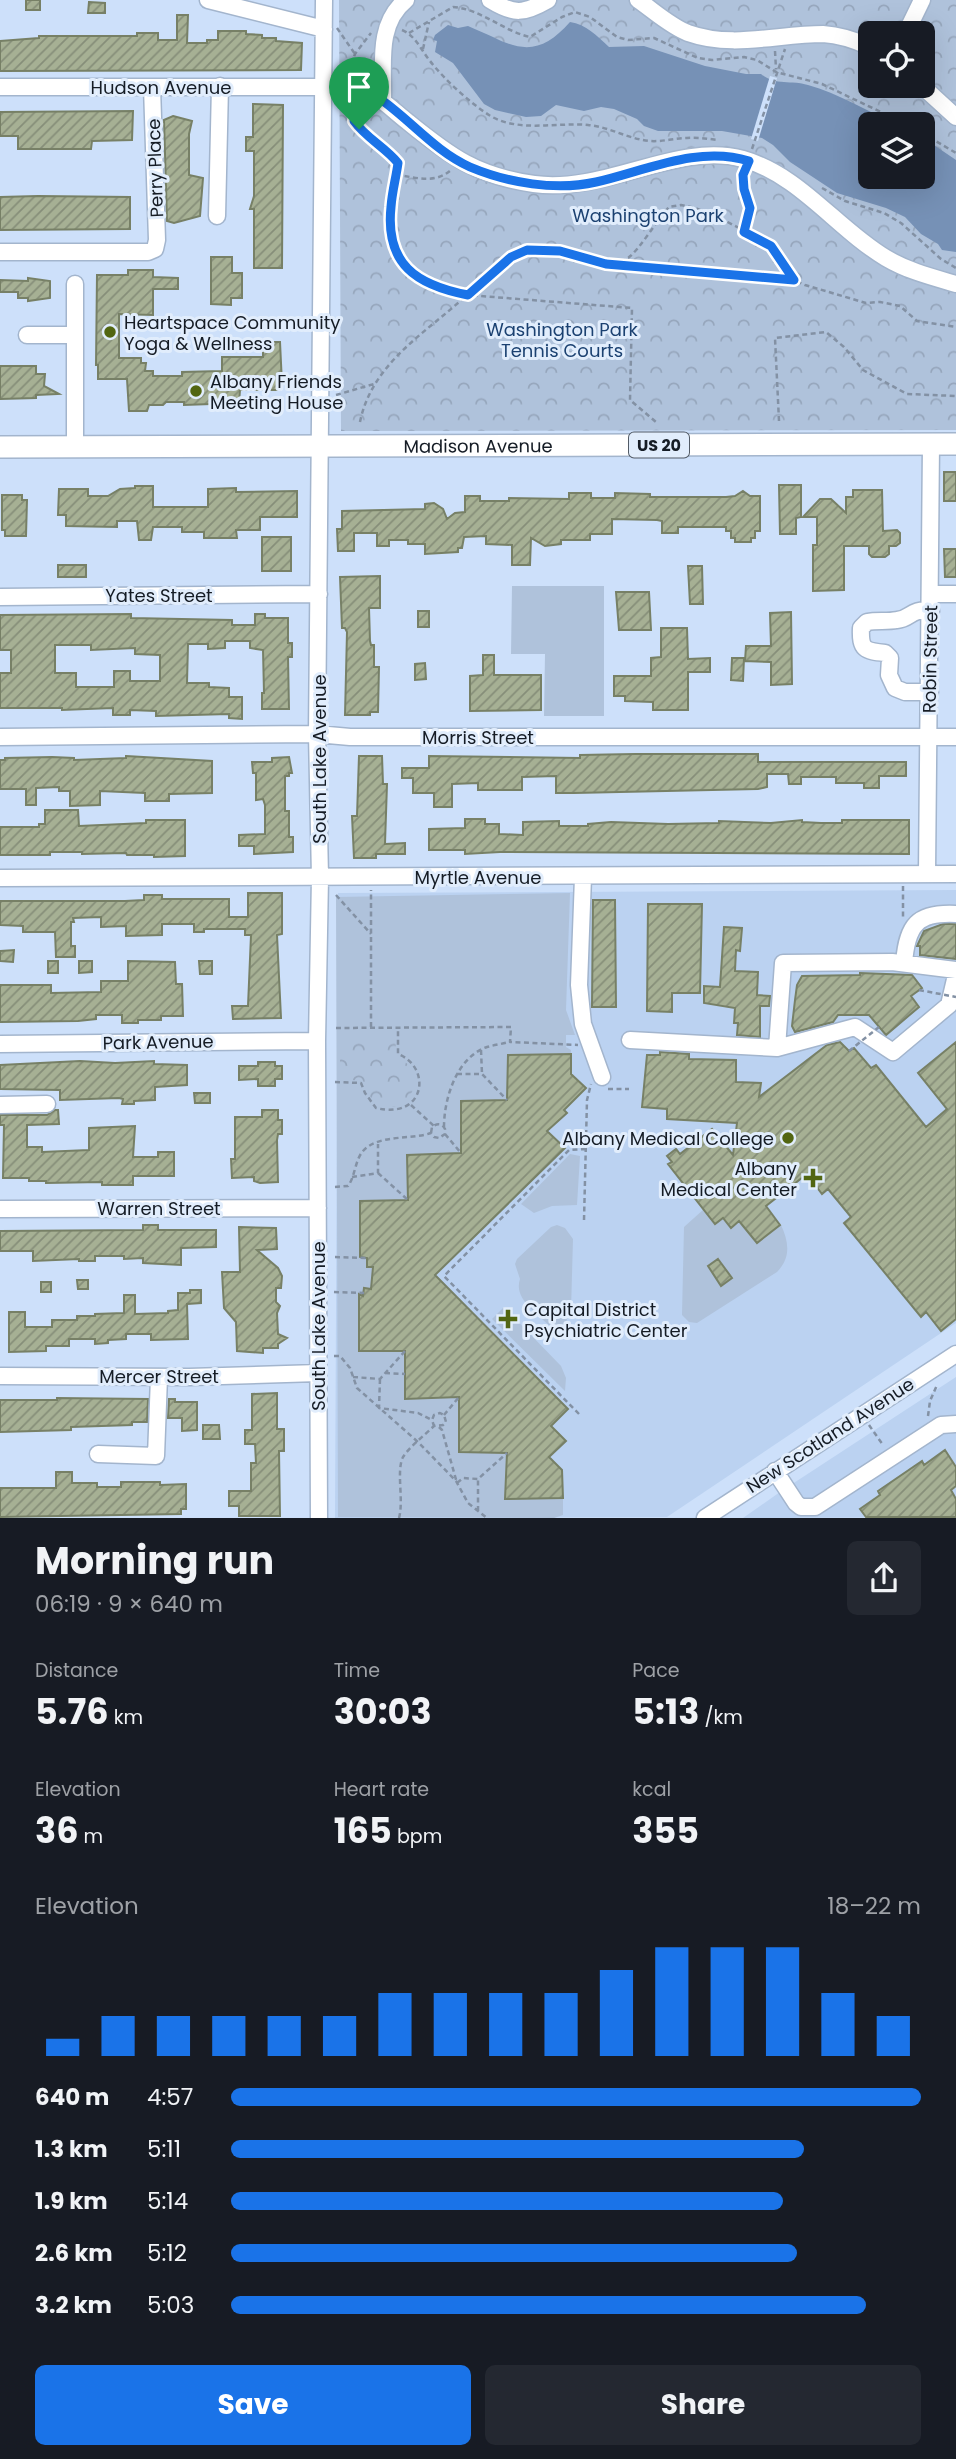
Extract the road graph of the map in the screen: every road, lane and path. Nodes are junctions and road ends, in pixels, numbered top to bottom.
1 (208, 0) edge
2 (324, 0) edge
3 (406, 0) edge
4 (490, 0) edge
5 (548, 0) edge
6 (638, 0) edge
7 (922, 0) edge
8 (429, 21) junction
9 (912, 21) edge
10 (387, 24) junction
11 (330, 28) junction
12 (409, 33) junction
13 (790, 36) junction
14 (772, 38) junction
15 (858, 43) edge
16 (423, 49) junction
17 (355, 54) junction
18 (776, 72) junction
19 (220, 86) junction
20 (323, 86) junction
21 (0, 87) edge
22 (152, 87) junction
23 (344, 93) junction
24 (379, 98) junction
25 (935, 98) edge
26 (881, 112) edge
27 (354, 117) junction
28 (956, 117) edge
29 (720, 140) dead end
30 (935, 141) edge
31 (956, 153) edge
32 (755, 158) junction
33 (458, 160) junction
34 (396, 175) junction
35 (820, 187) dead end
36 (216, 216) dead end
37 (744, 232) junction
38 (0, 251) edge
39 (617, 263) junction
40 (956, 268) edge
41 (794, 280) junction
42 (956, 284) edge
43 (75, 285) dead end
44 (468, 295) junction
45 (956, 327) edge
46 (27, 335) dead end
47 (75, 335) junction
48 (374, 384) junction
49 (336, 395) dead end
50 (956, 396) edge
51 (779, 421) dead end
52 (360, 422) dead end
53 (656, 422) dead end
54 (932, 444) junction
55 (956, 444) edge
56 (320, 446) junction
57 (0, 447) edge
58 (75, 447) junction
59 (319, 594) junction
60 (931, 594) junction
61 (956, 594) edge
62 (0, 597) edge
63 (931, 611) junction
64 (930, 692) junction
65 (317, 734) junction
66 (0, 737) edge
67 (929, 737) junction
68 (956, 737) edge
69 (927, 873) junction
70 (956, 874) edge
71 (320, 877) junction
72 (583, 877) junction
73 (0, 878) edge
74 (902, 886) dead end
75 (371, 890) dead end
76 (336, 895) dead end
77 (903, 913) dead end
78 (956, 914) edge
79 (371, 934) junction
80 (904, 963) junction
81 (956, 973) edge
82 (919, 990) dead end
83 (956, 997) edge
84 (371, 1027) junction
85 (398, 1027) junction
86 (878, 1027) dead end
87 (336, 1028) dead end
88 (569, 1039) dead end
89 (629, 1040) dead end
90 (317, 1041) junction
91 (510, 1042) junction
92 (0, 1044) edge
93 (569, 1045) junction
94 (579, 1045) dead end
95 (777, 1048) junction
96 (481, 1050) junction
97 (849, 1051) dead end
98 (457, 1074) junction
99 (482, 1074) junction
100 (335, 1082) dead end
101 (598, 1085) junction
102 (629, 1089) dead end
103 (507, 1100) dead end
104 (47, 1104) dead end
105 (0, 1105) edge
106 (411, 1105) junction
107 (434, 1126) junction
108 (444, 1127) junction
109 (431, 1133) junction
110 (445, 1134) junction
111 (378, 1143) junction
112 (585, 1149) junction
113 (461, 1153) dead end
114 (378, 1173) junction
115 (352, 1177) junction
116 (335, 1187) dead end
117 (408, 1199) dead end
118 (318, 1208) junction
119 (0, 1209) edge
120 (584, 1220) dead end
121 (335, 1257) dead end
122 (367, 1258) dead end
123 (334, 1292) dead end
124 (364, 1293) dead end
125 (405, 1351) dead end
126 (956, 1354) edge
127 (334, 1356) dead end
128 (318, 1373) junction
129 (385, 1373) junction
130 (405, 1374) dead end
131 (0, 1376) edge
132 (159, 1377) junction
133 (353, 1377) junction
134 (380, 1379) junction
135 (459, 1397) dead end
136 (379, 1408) junction
137 (579, 1414) dead end
138 (444, 1415) junction
139 (432, 1420) junction
140 (956, 1424) edge
141 (436, 1426) junction
142 (418, 1442) junction
143 (506, 1453) dead end
144 (98, 1454) dead end
145 (775, 1471) junction
146 (478, 1479) junction
147 (457, 1483) junction
148 (478, 1512) junction
149 (319, 1517) edge
150 (399, 1517) edge
151 (487, 1517) edge
152 (705, 1517) edge

1 - 11 street
2 - 11 street, South Lake Avenue
3 - 10 street
4 - 5 street
6 - 14 street
7 - 9 street
8 - 12 path
8 - 16 path
8 - 18 path
10 - 12 path
10 - 17 path
10 - 24 street
11 - 17 path
11 - 20 street, South Lake Avenue
12 - 16 path
13 - 14 street
13 - 15 street
13 - 18 path
14 - 18 path
16 - 29 path
17 - 23 path
18 - 26 path
18 - 32 path
19 - 20 street, Hudson Avenue
19 - 22 street, Hudson Avenue
19 - 36 street
20 - 23 street, Hudson Avenue
20 - 56 street, South Lake Avenue
21 - 22 street, Hudson Avenue
22 - 38 street, Perry Place
23 - 24 street, Hudson Avenue
23 - 27 path
24 - 27 path
24 - 33 street
25 - 28 street
27 - 34 path
30 - 31 path
32 - 33 street
32 - 37 path
32 - 42 street
33 - 34 path
34 - 44 path
35 - 40 path
37 - 39 path
37 - 41 path
39 - 41 path
39 - 44 path
41 - 45 path
43 - 47 street
44 - 48 path
44 - 53 path
46 - 47 street
47 - 58 street
48 - 49 path
48 - 52 path
50 - 51 path
54 - 55 main road, Madison Avenue / US 20
54 - 56 main road, Madison Avenue / US 20
54 - 60 street, Robin Street
56 - 58 main road, Madison Avenue / US 20
56 - 59 street, South Lake Avenue
57 - 58 main road, Madison Avenue / US 20
59 - 62 street, Yates Street
59 - 65 street, South Lake Avenue
60 - 61 street
60 - 63 street, Robin Street
63 - 64 street, Robin Street
63 - 64 street
64 - 67 street, Robin Street
65 - 66 street, Morris Street
65 - 67 street, Morris Street
65 - 71 street, South Lake Avenue
67 - 68 street, Morris Street
67 - 69 street, Robin Street
69 - 70 street, Myrtle Avenue
69 - 72 street, Myrtle Avenue
71 - 72 street, Myrtle Avenue
71 - 73 street, Myrtle Avenue
71 - 90 street, South Lake Avenue
72 - 101 street
74 - 77 path
75 - 79 path
76 - 79 path
78 - 80 street
79 - 84 path
80 - 81 street
80 - 95 street
81 - 95 street
82 - 83 path, bridge
84 - 85 path
84 - 87 path
85 - 91 path
85 - 106 path
86 - 97 path, bridge
88 - 93 path
89 - 95 street
90 - 92 street, Park Avenue
90 - 118 street, South Lake Avenue
91 - 93 path
91 - 96 path
93 - 94 path
96 - 98 path
96 - 99 path
98 - 99 path
98 - 108 path
99 - 103 path
100 - 106 path
101 - 102 path
101 - 112 path
104 - 105 street
106 - 107 path
107 - 108 path
107 - 109 path
108 - 110 path
109 - 110 path
109 - 111 path
110 - 113 path
111 - 114 path
111 - 115 path
112 - 120 path
112 - 137 path
114 - 115 path
114 - 117 path
115 - 116 path
118 - 119 street, Warren Street
118 - 128 street, South Lake Avenue
121 - 122 path
123 - 124 path
125 - 129 path
126 - 145 street, New Scotland Avenue
127 - 133 path
128 - 132 street, Mercer Street
128 - 149 street, South Lake Avenue
129 - 130 path
129 - 134 path
131 - 132 street, Mercer Street
132 - 144 street
133 - 134 path
133 - 136 path
134 - 136 path
135 - 138 path
136 - 139 path
136 - 142 path
138 - 139 path
138 - 141 path
139 - 141 path
140 - 145 street
141 - 142 path
141 - 147 path
142 - 147 path
142 - 150 path
143 - 146 path
145 - 152 street, New Scotland Avenue
146 - 147 path
146 - 148 path
147 - 148 path
148 - 151 path

